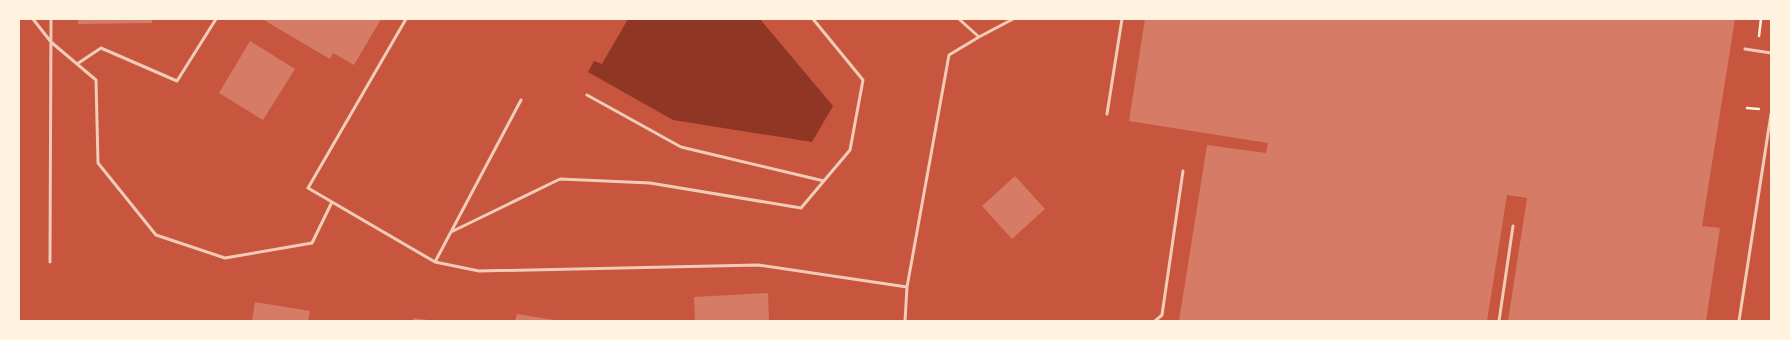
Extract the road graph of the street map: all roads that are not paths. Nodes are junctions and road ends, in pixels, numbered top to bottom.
1 (33, 19) edge
2 (51, 19) edge
3 (216, 19) edge
4 (406, 19) edge
5 (813, 19) edge
6 (959, 19) edge
7 (1013, 19) edge
8 (1122, 19) edge
9 (979, 37) junction
10 (51, 42) junction
11 (1745, 49) dead end
12 (1771, 53) edge
13 (77, 64) junction
14 (587, 95) dead end
15 (521, 100) dead end
16 (1107, 114) dead end
17 (1771, 114) edge
18 (1184, 171) dead end
19 (824, 181) junction
20 (332, 202) junction
21 (1513, 226) dead end
22 (451, 232) junction
23 (50, 262) dead end
24 (435, 262) junction
25 (907, 287) junction
26 (905, 321) edge
27 (1155, 321) edge
28 (1499, 321) edge
29 (1739, 321) edge

1 - 10 lane
2 - 10 lane
3 - 13 lane
4 - 20 lane
5 - 19 lane
6 - 9 lane
7 - 9 lane
8 - 16 lane
9 - 25 lane
10 - 13 lane
10 - 23 lane
11 - 12 lane
13 - 20 lane
14 - 19 lane
15 - 22 lane
17 - 29 lane
18 - 27 lane
19 - 22 lane
20 - 24 lane
21 - 28 lane
22 - 24 lane
24 - 25 lane
25 - 26 lane

